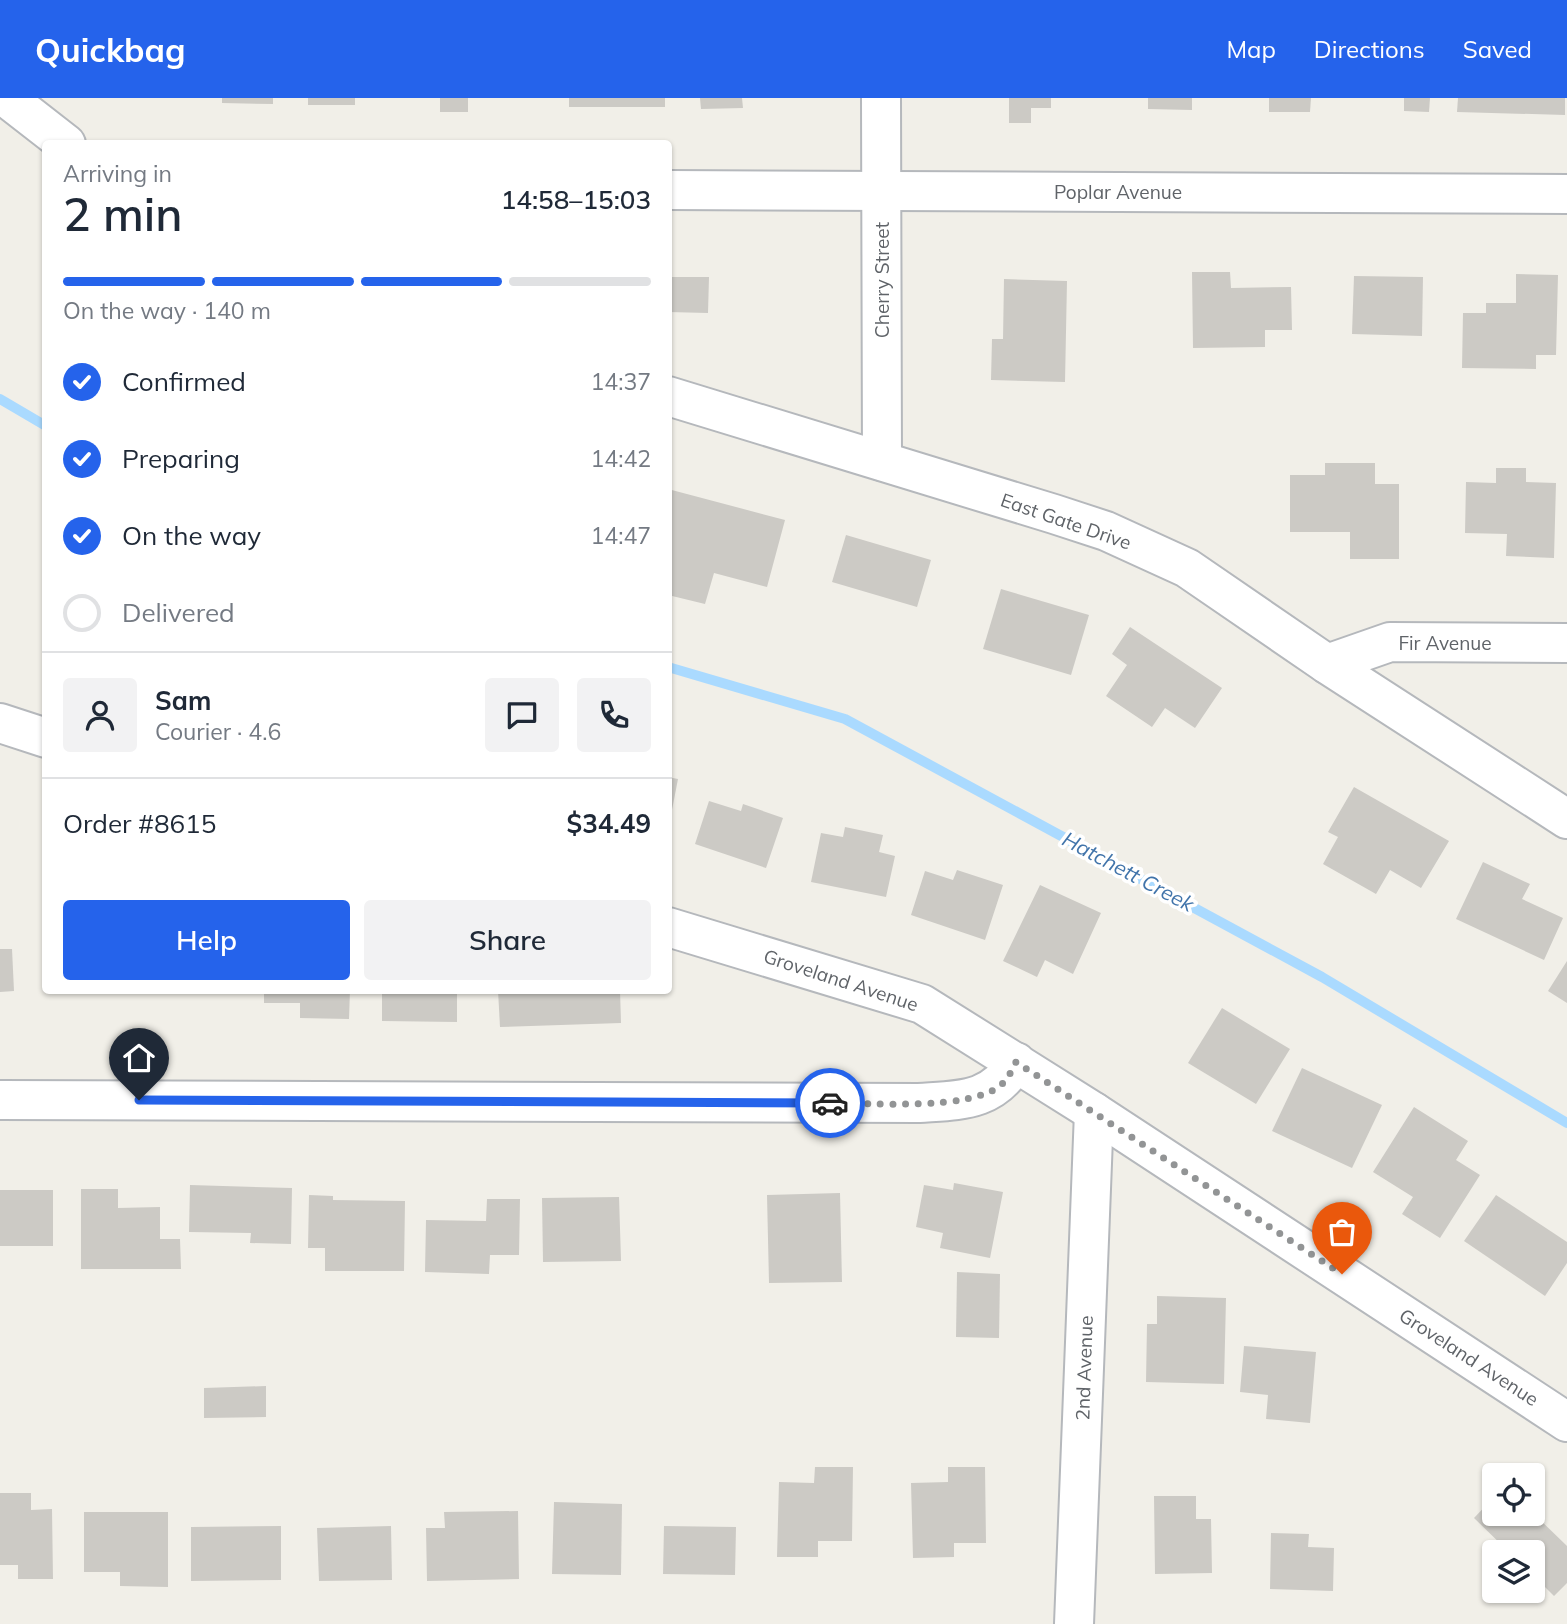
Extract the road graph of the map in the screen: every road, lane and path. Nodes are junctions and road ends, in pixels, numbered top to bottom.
1 (7, 98) edge
2 (881, 98) edge
3 (61, 140) edge
4 (672, 190) edge
5 (881, 191) junction
6 (1567, 194) edge
7 (672, 397) edge
8 (881, 461) junction
9 (1567, 643) edge
10 (1327, 664) junction
11 (0, 723) edge
12 (42, 737) edge
13 (1567, 819) edge
14 (672, 927) edge
15 (1016, 1062) junction
16 (0, 1100) edge
17 (1094, 1112) junction
18 (1567, 1422) edge
19 (1074, 1624) edge

1 - 3 street
2 - 5 street, Cherry Street
4 - 5 street, Poplar Avenue
5 - 6 street, Poplar Avenue
5 - 8 street, Cherry Street
7 - 8 street, East Gate Drive
8 - 10 street, East Gate Drive
9 - 10 street, Fir Avenue
10 - 13 street, East Gate Drive
11 - 12 street
14 - 15 street, Groveland Avenue
15 - 16 street
15 - 17 street, Groveland Avenue
17 - 18 street, Groveland Avenue
17 - 19 street, 2nd Avenue

